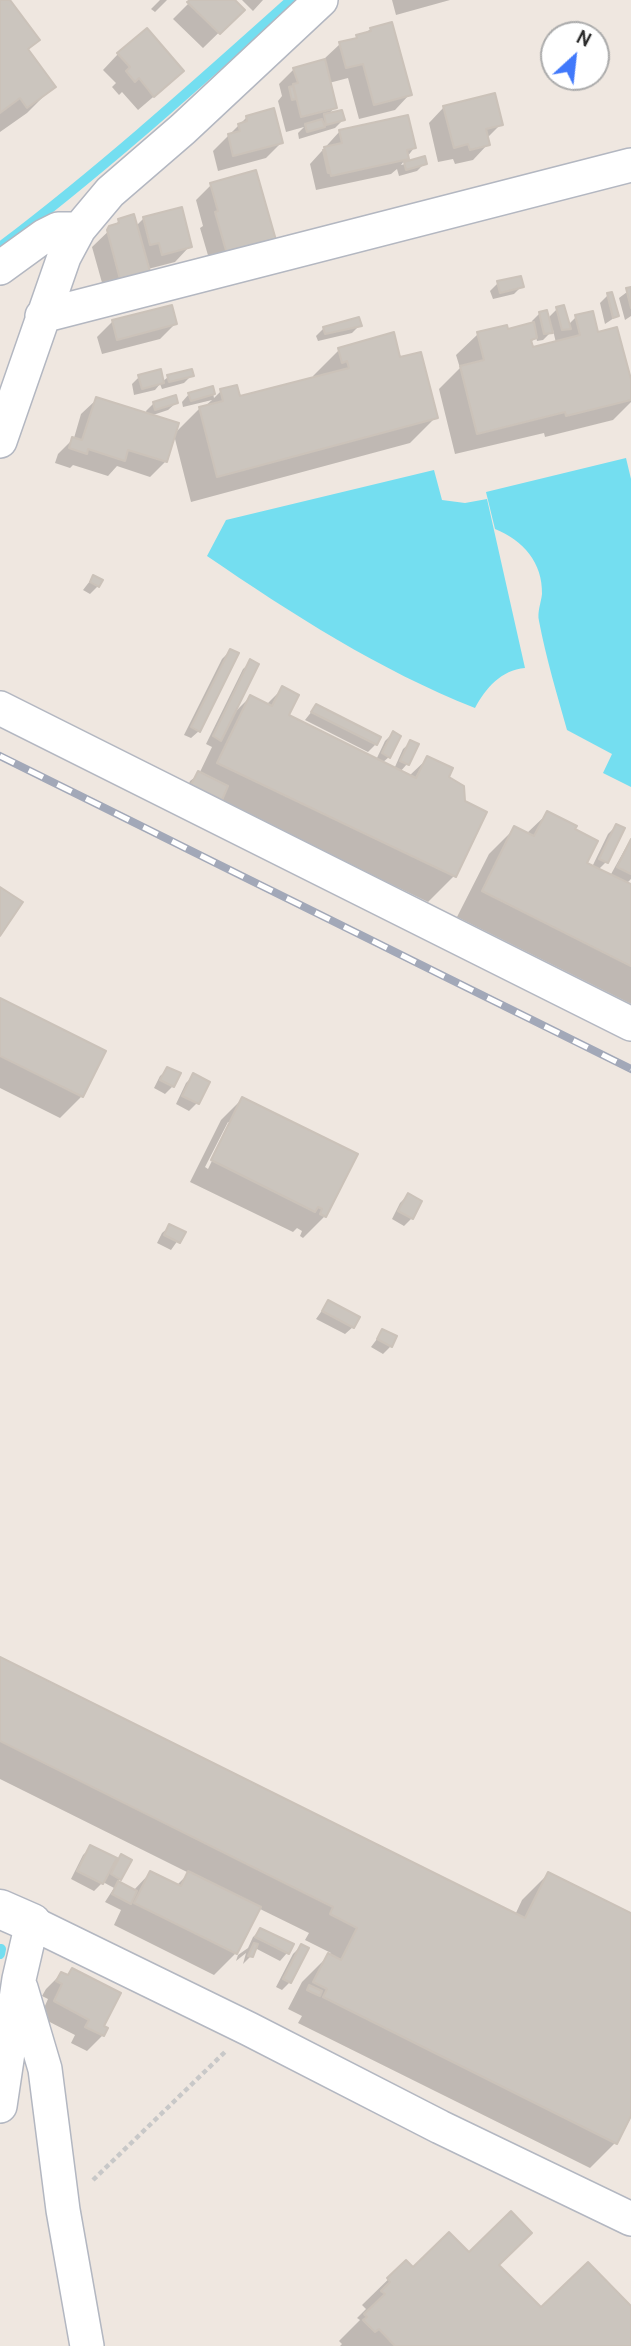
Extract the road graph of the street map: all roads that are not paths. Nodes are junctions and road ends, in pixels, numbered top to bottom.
1 (321, 0) edge
2 (631, 165) edge
3 (79, 229) junction
4 (0, 268) edge
5 (42, 316) junction
6 (0, 441) edge
7 (0, 708) edge
8 (631, 1024) edge
9 (16, 1916) edge
10 (19, 1979) junction
11 (0, 2106) edge
12 (631, 2219) edge
13 (87, 2346) edge

1 - 3 street
2 - 5 street
3 - 4 street
3 - 5 street
5 - 6 street
7 - 8 street
9 - 10 street
9 - 12 street
10 - 11 street
10 - 13 street

